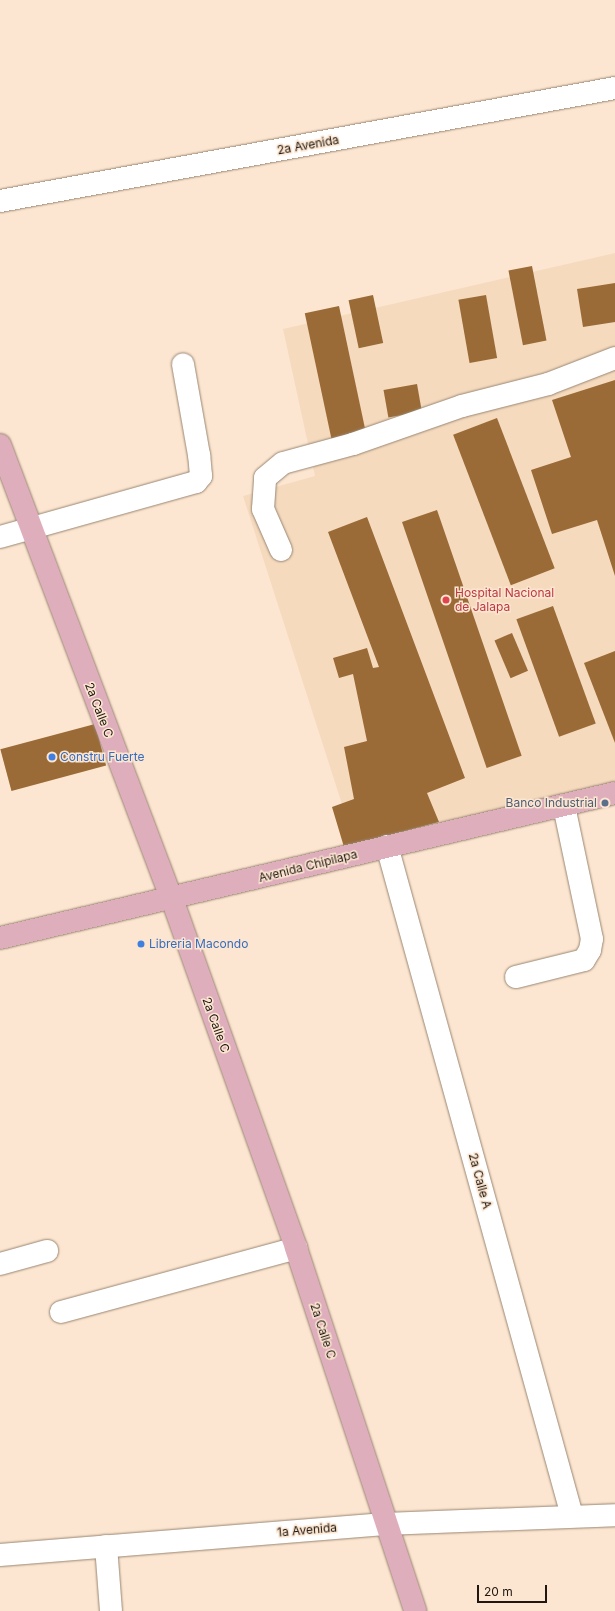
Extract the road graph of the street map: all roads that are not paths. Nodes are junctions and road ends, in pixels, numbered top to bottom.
1 (615, 88) edge
2 (0, 201) edge
3 (615, 358) edge
4 (183, 364) dead end
5 (0, 445) edge
6 (29, 526) junction
7 (0, 537) edge
8 (281, 550) dead end
9 (615, 793) edge
10 (564, 806) junction
11 (387, 846) junction
12 (172, 899) junction
13 (0, 938) edge
14 (516, 977) dead end
15 (296, 1248) junction
16 (47, 1251) dead end
17 (0, 1264) edge
18 (61, 1312) dead end
19 (615, 1515) edge
20 (572, 1516) junction
21 (385, 1524) junction
22 (106, 1546) junction
23 (0, 1555) edge
24 (111, 1611) edge
25 (415, 1611) edge

1 - 2 street, 2a Avenida
3 - 8 street
4 - 6 street
5 - 6 main road, 2a Calle C
6 - 7 street
6 - 12 main road, 2a Calle C
9 - 10 main road, Avenida Chipilapa
10 - 11 main road, Avenida Chipilapa
10 - 14 street
11 - 12 main road, Avenida Chipilapa
11 - 20 street, 2a Calle A
12 - 13 main road, Avenida Chipilapa
12 - 15 main road, 2a Calle C
15 - 18 street
15 - 21 main road, 2a Calle C
16 - 17 street
19 - 20 street, 1a Avenida
20 - 21 street, 1a Avenida
21 - 22 street, 1a Avenida
21 - 25 main road, 2a Calle C
22 - 23 street, 1a Avenida
22 - 24 street

